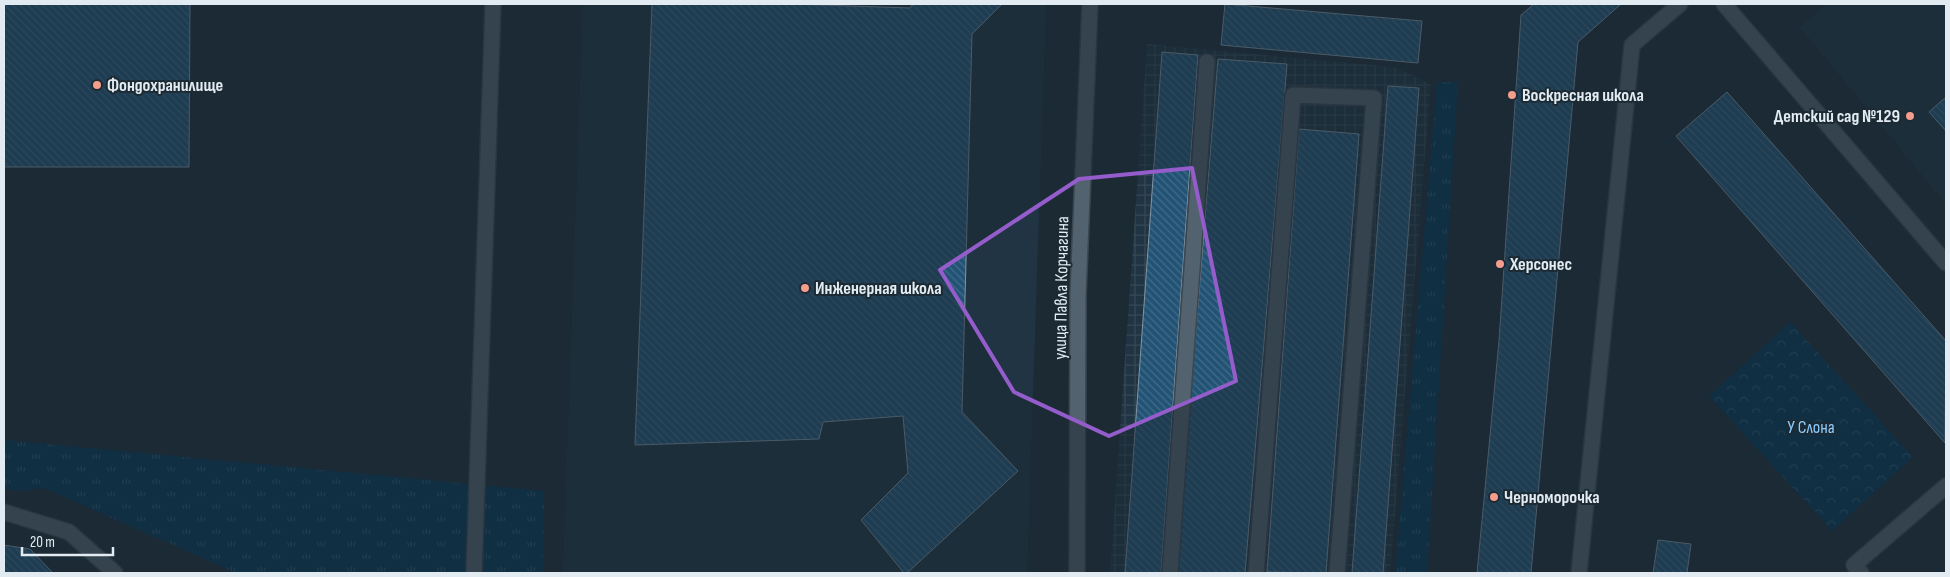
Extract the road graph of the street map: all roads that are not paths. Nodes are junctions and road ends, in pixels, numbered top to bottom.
1 (493, 4) edge
2 (1090, 4) edge
3 (1680, 4) edge
4 (1724, 4) edge
5 (1207, 62) dead end
6 (1946, 263) edge
7 (1946, 486) edge
8 (4, 512) edge
9 (115, 573) edge
10 (474, 573) edge
11 (1077, 573) edge
12 (1170, 573) edge
13 (1256, 573) edge
14 (1337, 573) edge
15 (1579, 573) edge
16 (1861, 573) edge

1 - 10 street
2 - 11 street, улица Павла Корчагина
3 - 15 street
4 - 6 street
5 - 12 street
7 - 16 street
8 - 9 street
13 - 14 street

